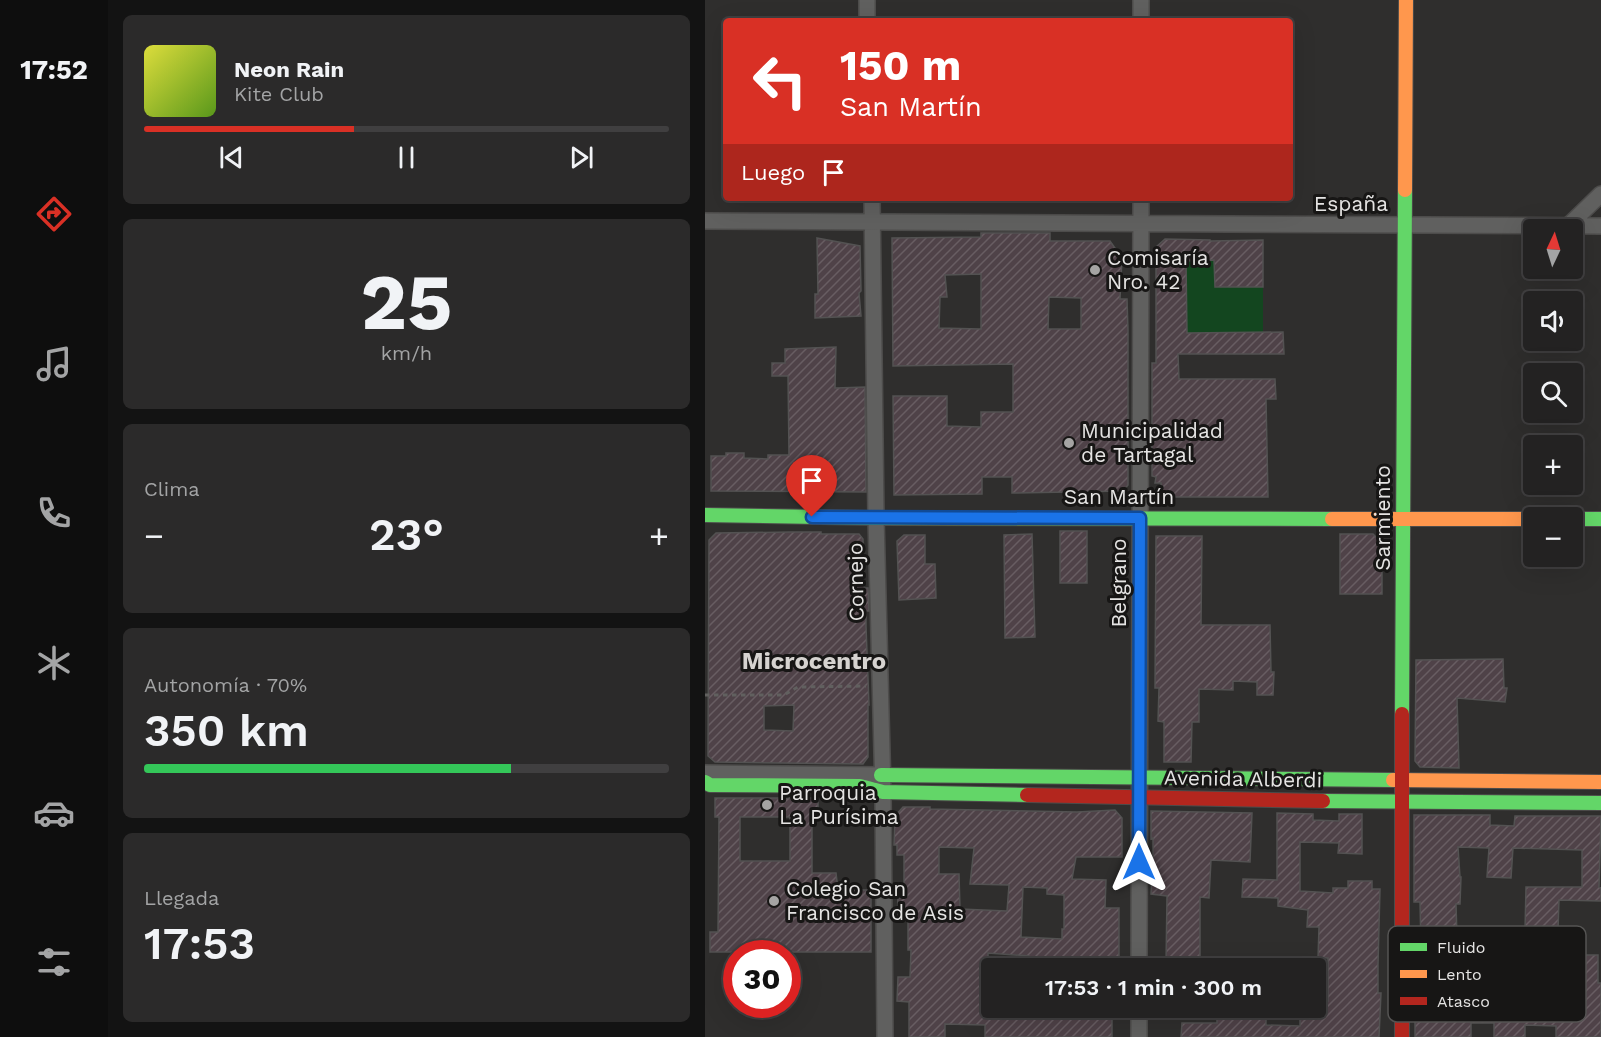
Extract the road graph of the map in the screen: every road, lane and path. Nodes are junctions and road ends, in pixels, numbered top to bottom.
1 (867, 0) edge
2 (1141, 0) edge
3 (1406, 0) edge
4 (867, 18) edge
5 (1141, 18) edge
6 (1601, 194) edge
7 (872, 201) edge
8 (1141, 201) edge
9 (1575, 219) edge
10 (705, 221) edge
11 (872, 221) junction
12 (1141, 223) junction
13 (1405, 225) junction
14 (1523, 226) edge
15 (1583, 226) edge
16 (1601, 226) edge
17 (705, 515) edge
18 (876, 518) junction
19 (1140, 518) junction
20 (1404, 519) junction
21 (1523, 519) edge
22 (1583, 519) edge
23 (1601, 519) edge
24 (880, 686) junction
25 (705, 695) edge
26 (705, 773) edge
27 (881, 775) junction
28 (1139, 778) junction
29 (1401, 780) junction
30 (705, 782) edge
31 (1601, 782) edge
32 (883, 792) junction
33 (1139, 798) junction
34 (1401, 803) junction
35 (1601, 803) edge
36 (1402, 926) edge
37 (1139, 958) edge
38 (1139, 1018) edge
39 (1403, 1022) edge
40 (885, 1037) edge
41 (1139, 1037) edge
42 (1403, 1037) edge

1 - 4 street
2 - 5 street
3 - 13 street, Sarmiento
6 - 9 street
7 - 11 street, Cornejo
8 - 12 street, Belgrano
10 - 11 street, España
11 - 12 street, España
11 - 18 street, Cornejo
12 - 13 street, España
12 - 19 street, Belgrano
13 - 14 street, España
13 - 20 street, Sarmiento
15 - 16 street, España
17 - 18 street, San Martín
18 - 19 street, San Martín
18 - 24 street, Cornejo
19 - 20 street, San Martín
19 - 28 street, Belgrano
20 - 21 street, San Martín
20 - 29 street, Sarmiento
22 - 23 street
24 - 25 path
24 - 27 street, Cornejo
26 - 27 street
27 - 28 street, Avenida Alberdi
27 - 32 street, Cornejo
28 - 29 street, Avenida Alberdi
28 - 33 street, Belgrano
29 - 31 street, Avenida Alberdi
29 - 34 street, Sarmiento
30 - 32 street, Avenida Alberdi
32 - 33 street, Avenida Alberdi
32 - 40 street, Cornejo
33 - 34 street, Avenida Alberdi
33 - 37 street, Belgrano
34 - 35 street, Avenida Alberdi
34 - 36 street, Sarmiento
38 - 41 street
39 - 42 street, Sarmiento

